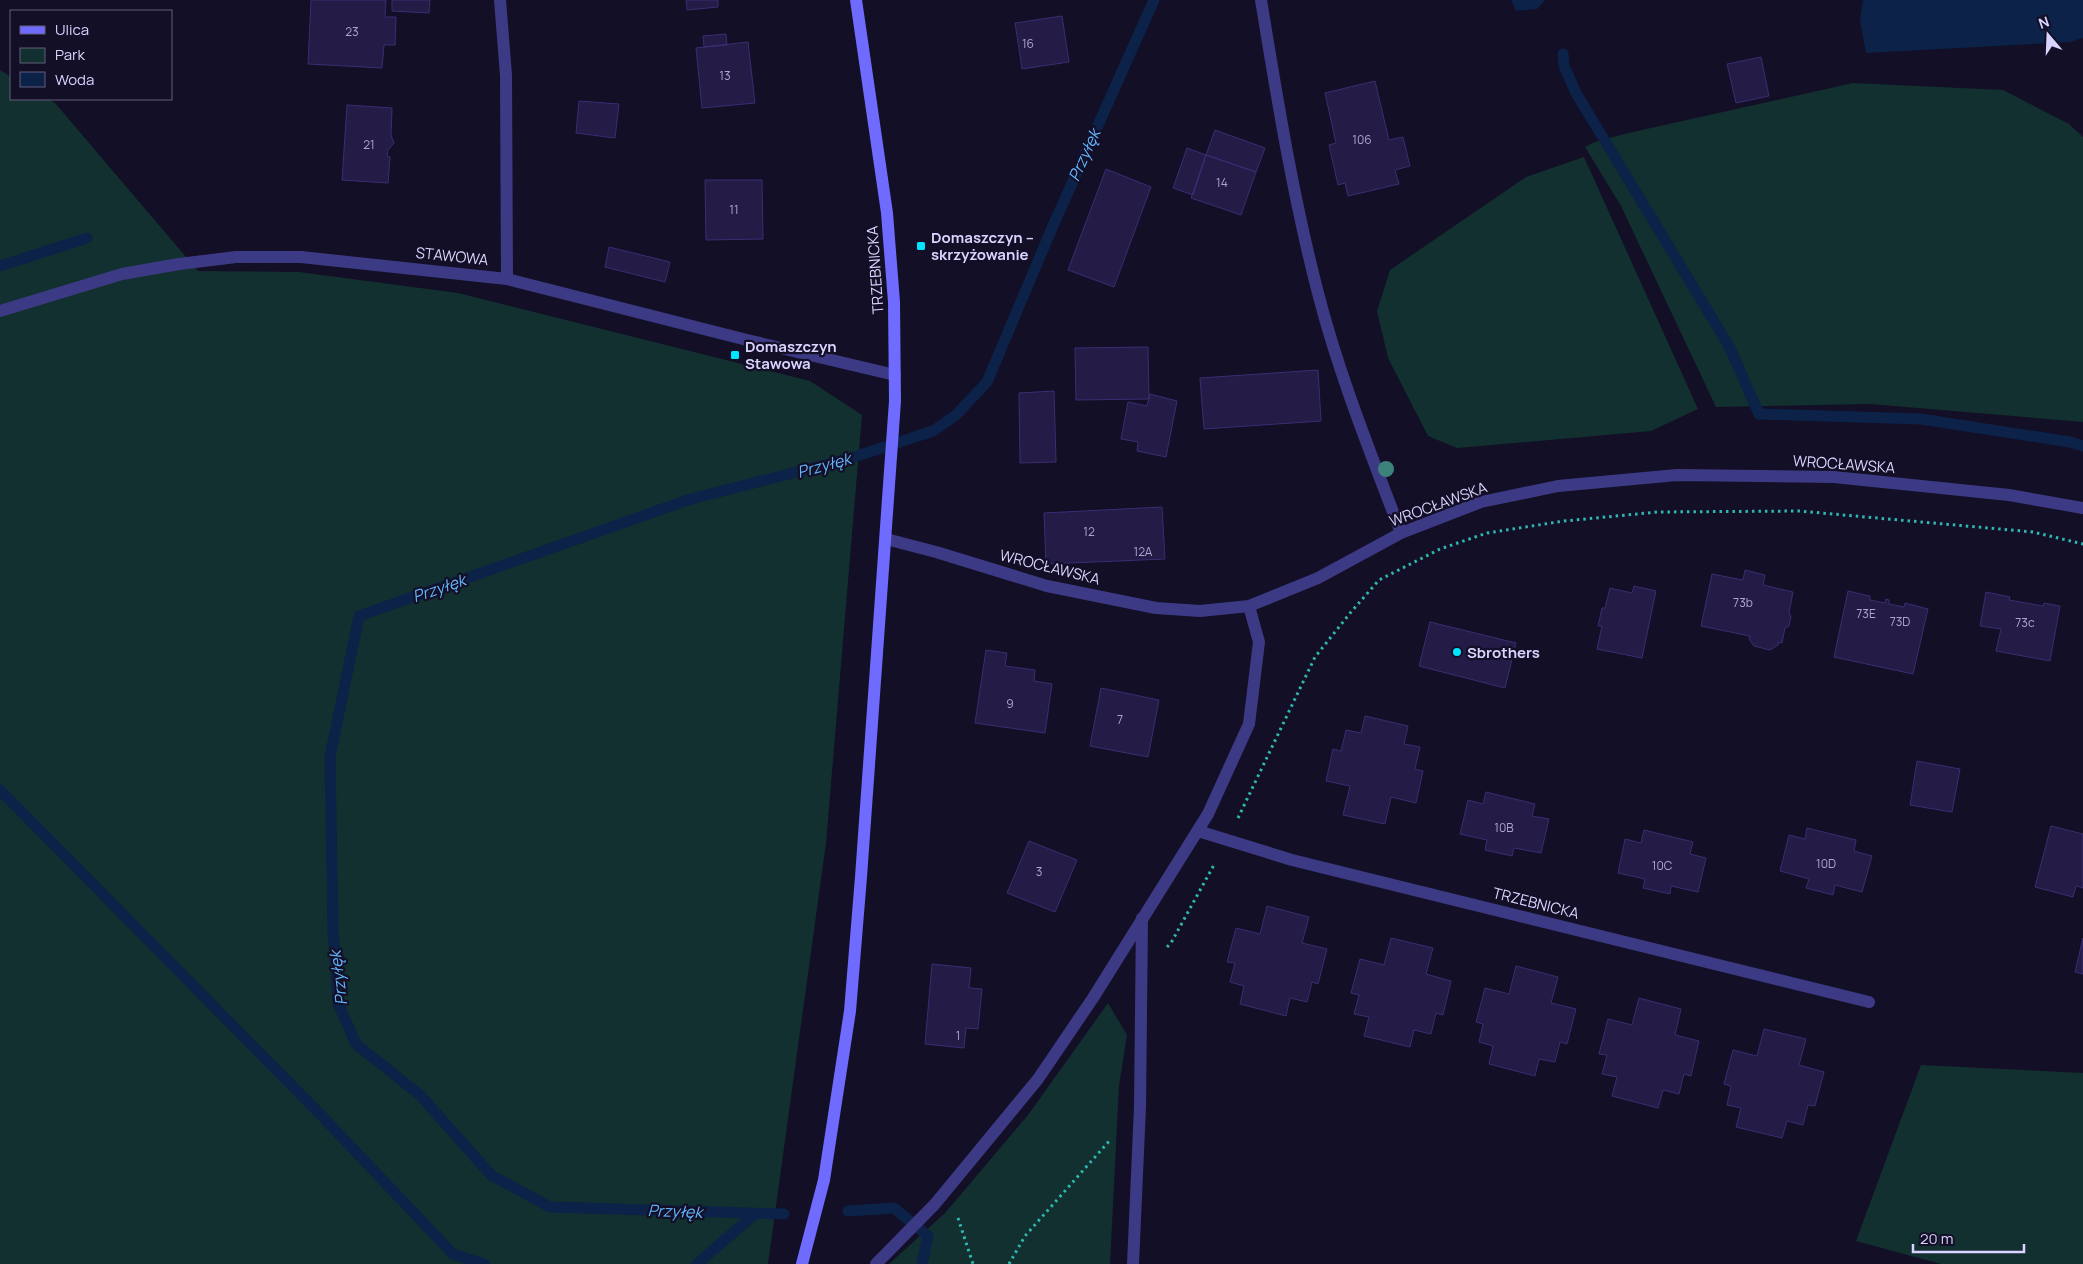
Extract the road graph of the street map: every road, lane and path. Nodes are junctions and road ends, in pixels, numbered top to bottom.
1 (500, 0) edge
2 (856, 0) edge
3 (1261, 0) edge
4 (507, 278) junction
5 (0, 310) edge
6 (895, 375) junction
7 (2083, 508) edge
8 (1401, 533) junction
9 (886, 539) junction
10 (2083, 544) edge
11 (1249, 606) junction
12 (1198, 831) junction
13 (1227, 841) junction
14 (1142, 918) junction
15 (1142, 970) junction
16 (1869, 1002) dead end
17 (1140, 1107) junction
18 (946, 1190) junction
19 (802, 1264) edge
20 (876, 1264) edge
21 (973, 1264) edge
22 (1009, 1264) edge
23 (1133, 1264) edge

1 - 4 street
2 - 6 street, TRZEBNICKA
3 - 8 street
4 - 5 street, STAWOWA
4 - 6 street, STAWOWA
6 - 9 street, TRZEBNICKA
7 - 8 street, WROCŁAWSKA
8 - 11 street, WROCŁAWSKA
9 - 11 street, WROCŁAWSKA
9 - 19 street, TRZEBNICKA
10 - 13 path
11 - 12 street
12 - 13 street, TRZEBNICKA
12 - 14 street
13 - 15 path
13 - 16 street, TRZEBNICKA
14 - 15 street
14 - 18 street
15 - 17 street
17 - 22 path
17 - 23 street
18 - 20 street
18 - 21 path

